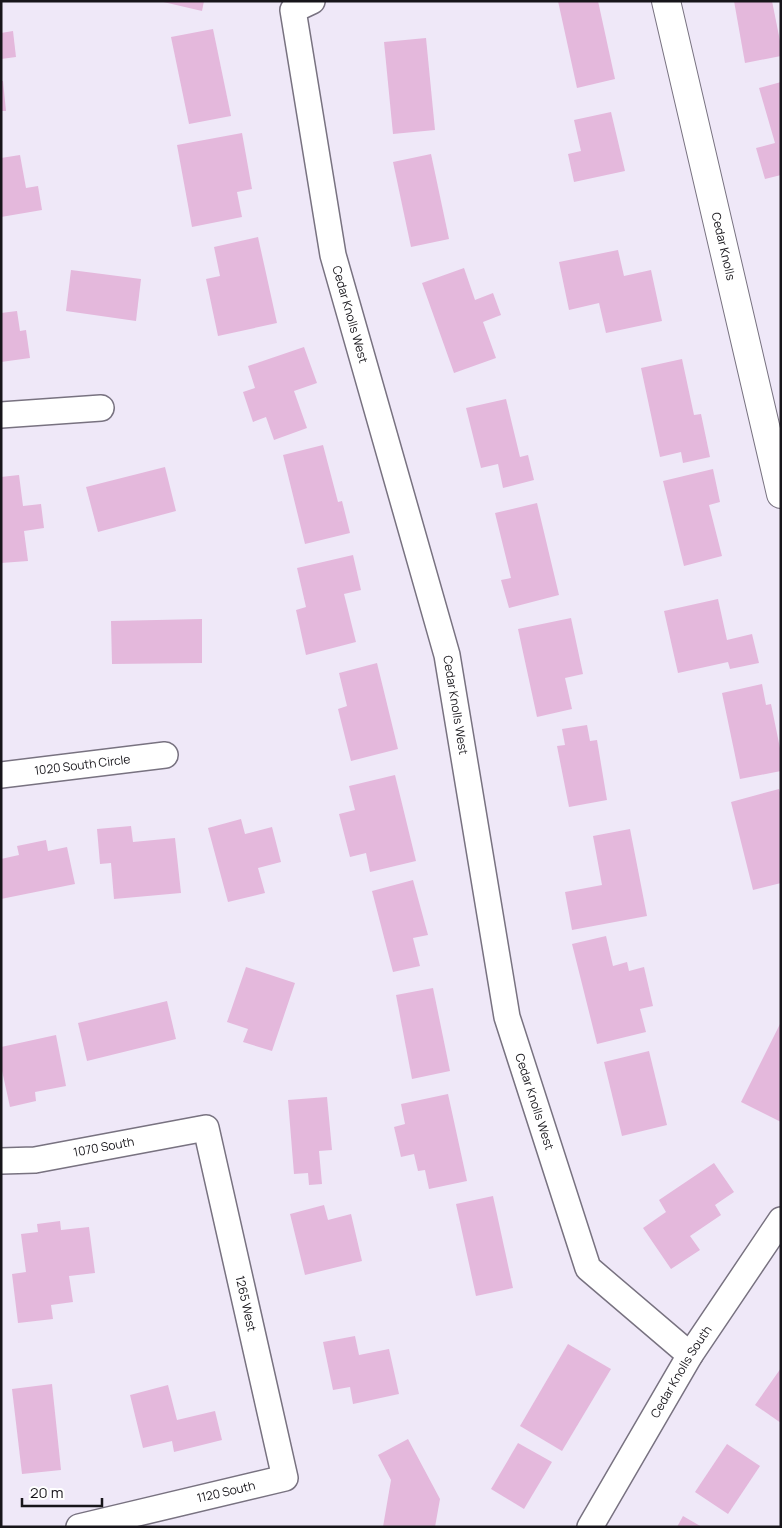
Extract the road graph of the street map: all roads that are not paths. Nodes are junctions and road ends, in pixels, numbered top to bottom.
1 (666, 1) edge
2 (303, 6) edge
3 (101, 408) dead end
4 (1, 415) edge
5 (781, 494) edge
6 (165, 755) dead end
7 (1, 775) edge
8 (206, 1128) joint
9 (1, 1161) edge
10 (781, 1220) edge
11 (690, 1356) junction
12 (285, 1478) joint
13 (79, 1527) edge
14 (590, 1527) edge

1 - 5 street, Cedar Knolls
2 - 11 street, Cedar Knolls West
3 - 4 street
6 - 7 street, 1020 South Circle
8 - 9 street, 1070 South
8 - 12 street, 1265 West
10 - 11 street, Cedar Knolls South
11 - 14 street, Cedar Knolls South
12 - 13 street, 1120 South

